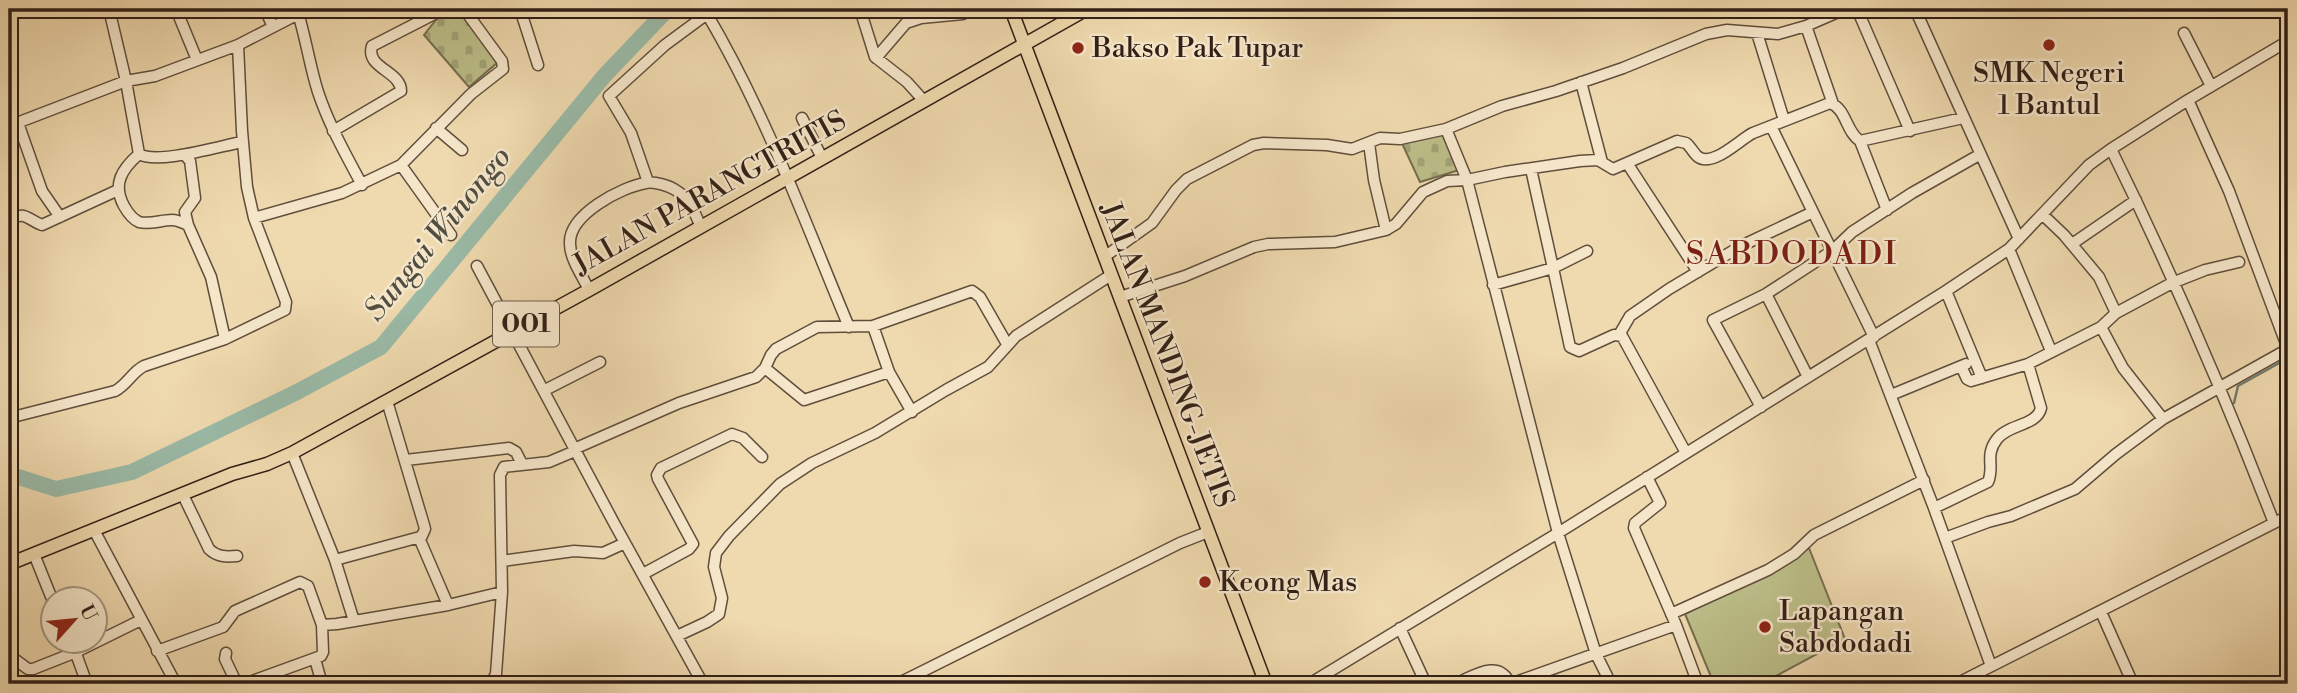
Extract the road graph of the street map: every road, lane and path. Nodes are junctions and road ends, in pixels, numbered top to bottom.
1 (109, 9) edge
2 (176, 9) edge
3 (265, 9) edge
4 (444, 9) edge
5 (464, 9) edge
6 (520, 9) edge
7 (877, 9) edge
8 (967, 9) edge
9 (1012, 9) edge
10 (1087, 9) edge
11 (1845, 9) edge
12 (1857, 9) edge
13 (1915, 9) edge
14 (861, 10) edge
15 (303, 11) edge
16 (1806, 26) junction
17 (273, 27) junction
18 (1757, 33) junction
19 (2184, 33) dead end
20 (2288, 41) edge
21 (1024, 43) junction
22 (238, 45) junction
23 (876, 58) junction
24 (197, 60) junction
25 (538, 65) dead end
26 (126, 81) junction
27 (1581, 82) junction
28 (2211, 86) junction
29 (2188, 100) junction
30 (924, 101) junction
31 (1833, 104) junction
32 (802, 118) dead end
33 (1963, 118) junction
34 (1784, 120) junction
35 (14, 124) edge
36 (1771, 125) junction
37 (436, 128) junction
38 (1446, 129) junction
39 (333, 131) junction
40 (1910, 131) junction
41 (1860, 141) junction
42 (242, 142) junction
43 (1369, 143) junction
44 (2111, 149) junction
45 (462, 150) dead end
46 (139, 154) junction
47 (185, 155) junction
48 (1979, 155) junction
49 (822, 158) junction
50 (1602, 162) junction
51 (1627, 163) junction
52 (401, 165) junction
53 (1531, 169) junction
54 (787, 177) junction
55 (1467, 180) junction
56 (648, 182) junction
57 (362, 185) junction
58 (118, 190) junction
59 (2136, 200) junction
60 (1887, 209) junction
61 (1813, 212) junction
62 (2043, 215) junction
63 (60, 217) junction
64 (254, 218) junction
65 (9, 219) edge
66 (188, 225) junction
67 (701, 227) junction
68 (1386, 230) junction
69 (451, 235) dead end
70 (2019, 239) junction
71 (2072, 244) junction
72 (2009, 249) junction
73 (1587, 251) dead end
74 (1832, 251) junction
75 (1104, 257) junction
76 (2239, 262) dead end
77 (477, 266) dead end
78 (1553, 268) junction
79 (1698, 272) junction
80 (1111, 275) junction
81 (2172, 283) junction
82 (1493, 285) junction
83 (589, 289) junction
84 (1945, 291) junction
85 (1766, 294) junction
86 (1120, 297) junction
87 (2116, 313) junction
88 (873, 326) junction
89 (849, 327) junction
90 (2101, 327) junction
91 (513, 332) junction
92 (1619, 335) junction
93 (1872, 338) junction
94 (225, 339) junction
95 (1007, 344) junction
96 (2051, 351) junction
97 (1974, 360) junction
98 (600, 362) dead end
99 (2028, 364) junction
100 (1961, 366) junction
101 (765, 368) junction
102 (889, 372) junction
103 (1808, 377) junction
104 (1982, 378) junction
105 (2221, 388) junction
106 (545, 390) junction
107 (1891, 395) junction
108 (387, 401) junction
109 (1761, 407) junction
110 (912, 412) junction
111 (9, 418) edge
112 (2163, 419) junction
113 (575, 450) junction
114 (292, 453) junction
115 (1686, 453) junction
116 (762, 457) dead end
117 (406, 460) junction
118 (522, 464) junction
119 (1647, 477) junction
120 (1924, 480) junction
121 (183, 495) junction
122 (1934, 508) junction
123 (2288, 516) edge
124 (2274, 523) junction
125 (94, 530) junction
126 (1208, 532) junction
127 (1558, 533) junction
128 (420, 537) junction
129 (1945, 538) junction
130 (625, 543) junction
131 (34, 554) junction
132 (237, 556) dead end
133 (335, 560) junction
134 (502, 561) junction
135 (9, 564) edge
136 (643, 574) junction
137 (46, 584) edge
138 (502, 592) junction
139 (448, 605) junction
140 (2101, 612) junction
141 (1671, 614) junction
142 (141, 620) junction
143 (354, 621) junction
144 (321, 625) junction
145 (1676, 625) junction
146 (1400, 628) junction
147 (108, 636) edge
148 (677, 636) junction
149 (157, 651) junction
150 (226, 653) dead end
151 (71, 654) edge
152 (77, 654) edge
153 (1596, 654) junction
154 (9, 655) edge
155 (315, 659) junction
156 (1991, 666) junction
157 (1322, 681) edge
158 (87, 684) edge
159 (176, 684) edge
160 (237, 684) edge
161 (244, 684) edge
162 (322, 684) edge
163 (491, 684) edge
164 (703, 684) edge
165 (897, 684) edge
166 (1266, 684) edge
167 (1309, 684) edge
168 (1426, 684) edge
169 (1455, 684) edge
170 (1510, 684) edge
171 (1611, 684) edge
172 (1699, 684) edge
173 (1956, 684) edge
174 (2133, 684) edge

1 - 26 street
2 - 24 street
3 - 17 street
4 - 39 street
5 - 37 street
6 - 25 street
7 - 14 street
8 - 23 street
9 - 21 main road, JALAN MANDING-JETIS
10 - 21 main road, JALAN PARANGTRITIS / 001
11 - 16 street
12 - 40 street
13 - 33 street
14 - 23 street
15 - 17 street
15 - 39 street
16 - 18 street
16 - 31 street
17 - 22 street
18 - 27 street
18 - 34 street
19 - 28 street
20 - 28 street
21 - 30 main road, JALAN PARANGTRITIS / 001
21 - 75 main road, JALAN MANDING-JETIS
22 - 24 street
22 - 42 street
23 - 30 street
24 - 26 street
26 - 35 street
26 - 46 street
27 - 38 street
27 - 50 street
28 - 29 street
29 - 44 street
29 - 105 street
30 - 49 main road, JALAN PARANGTRITIS / 001
31 - 34 street
31 - 41 street
32 - 49 street
33 - 40 street
33 - 48 street
34 - 36 street
35 - 63 street
36 - 51 street
36 - 61 street
37 - 45 street
37 - 52 street
38 - 43 street
38 - 55 street
39 - 57 street
40 - 41 street
41 - 60 street
42 - 47 street
42 - 64 street
43 - 68 street
43 - 75 street
44 - 59 street
44 - 62 street
46 - 47 street
46 - 58 street
47 - 66 street
48 - 60 street
48 - 70 street
49 - 54 main road, JALAN PARANGTRITIS / 001
50 - 51 street
50 - 53 street
51 - 79 street
52 - 57 street
52 - 69 street
53 - 55 street
53 - 78 street
54 - 56 street
54 - 67 main road, JALAN PARANGTRITIS / 001
54 - 89 street
55 - 68 street
55 - 82 street
56 - 67 street
56 - 83 street
57 - 64 street
58 - 63 street
58 - 66 street
59 - 71 street
59 - 81 street
60 - 74 street
61 - 74 street
61 - 79 street
62 - 70 street
62 - 71 street
63 - 65 street
64 - 94 street
66 - 94 street
67 - 83 main road, JALAN PARANGTRITIS / 001
68 - 86 street
70 - 72 street
71 - 87 street
72 - 84 street
72 - 96 street
73 - 78 street
74 - 85 street
74 - 93 street
75 - 80 main road, JALAN MANDING-JETIS
76 - 81 street
77 - 91 street
78 - 82 street
78 - 92 street
79 - 92 street
80 - 86 main road, JALAN MANDING-JETIS
80 - 95 street
81 - 87 street
81 - 105 street
82 - 127 street
83 - 91 main road, JALAN PARANGTRITIS / 001
84 - 93 street
84 - 97 street
85 - 103 street
85 - 109 street
86 - 126 main road, JALAN MANDING-JETIS
87 - 90 street
88 - 89 street
88 - 95 street
88 - 102 street
89 - 101 street
90 - 96 street
90 - 112 street
91 - 106 street
91 - 108 main road, JALAN PARANGTRITIS / 001
92 - 115 street
93 - 103 street
93 - 107 street
94 - 111 street
95 - 110 street
96 - 99 street
97 - 100 street
97 - 104 street
98 - 106 street
99 - 104 street
99 - 122 street
100 - 104 street
100 - 107 street
101 - 102 street
101 - 113 street
102 - 110 street
103 - 109 street
105 - 112 street
105 - 124 street
106 - 113 street
107 - 120 street
108 - 114 main road, JALAN PARANGTRITIS / 001
108 - 117 street
109 - 115 street
110 - 148 street
112 - 129 street
113 - 118 street
113 - 130 street
114 - 121 main road, JALAN PARANGTRITIS / 001
114 - 133 street
115 - 119 street
116 - 136 street
117 - 118 street
117 - 128 street
118 - 134 street
119 - 127 street
119 - 141 street
120 - 122 street
120 - 141 street
121 - 125 main road, JALAN PARANGTRITIS / 001
121 - 132 street
122 - 129 street
123 - 124 street
124 - 140 street
125 - 131 main road, JALAN PARANGTRITIS / 001
125 - 142 street
126 - 165 street
126 - 166 main road, JALAN MANDING-JETIS
127 - 146 street
127 - 153 street
128 - 133 street
128 - 139 street
129 - 156 street
130 - 134 street
130 - 136 street
131 - 135 main road, JALAN PARANGTRITIS / 001
131 - 137 street
133 - 143 street
134 - 138 street
136 - 148 street
138 - 139 street
138 - 163 street
139 - 143 street
140 - 156 street
140 - 174 street
141 - 145 street
142 - 147 street
142 - 149 street
143 - 144 street
144 - 149 street
144 - 155 street
145 - 153 street
145 - 172 street
146 - 157 street
146 - 168 street
148 - 164 street
149 - 159 street
150 - 160 street
151 - 154 street
152 - 158 street
153 - 170 street
153 - 171 street
155 - 161 street
155 - 162 street
156 - 173 street
157 - 167 street
169 - 170 street

